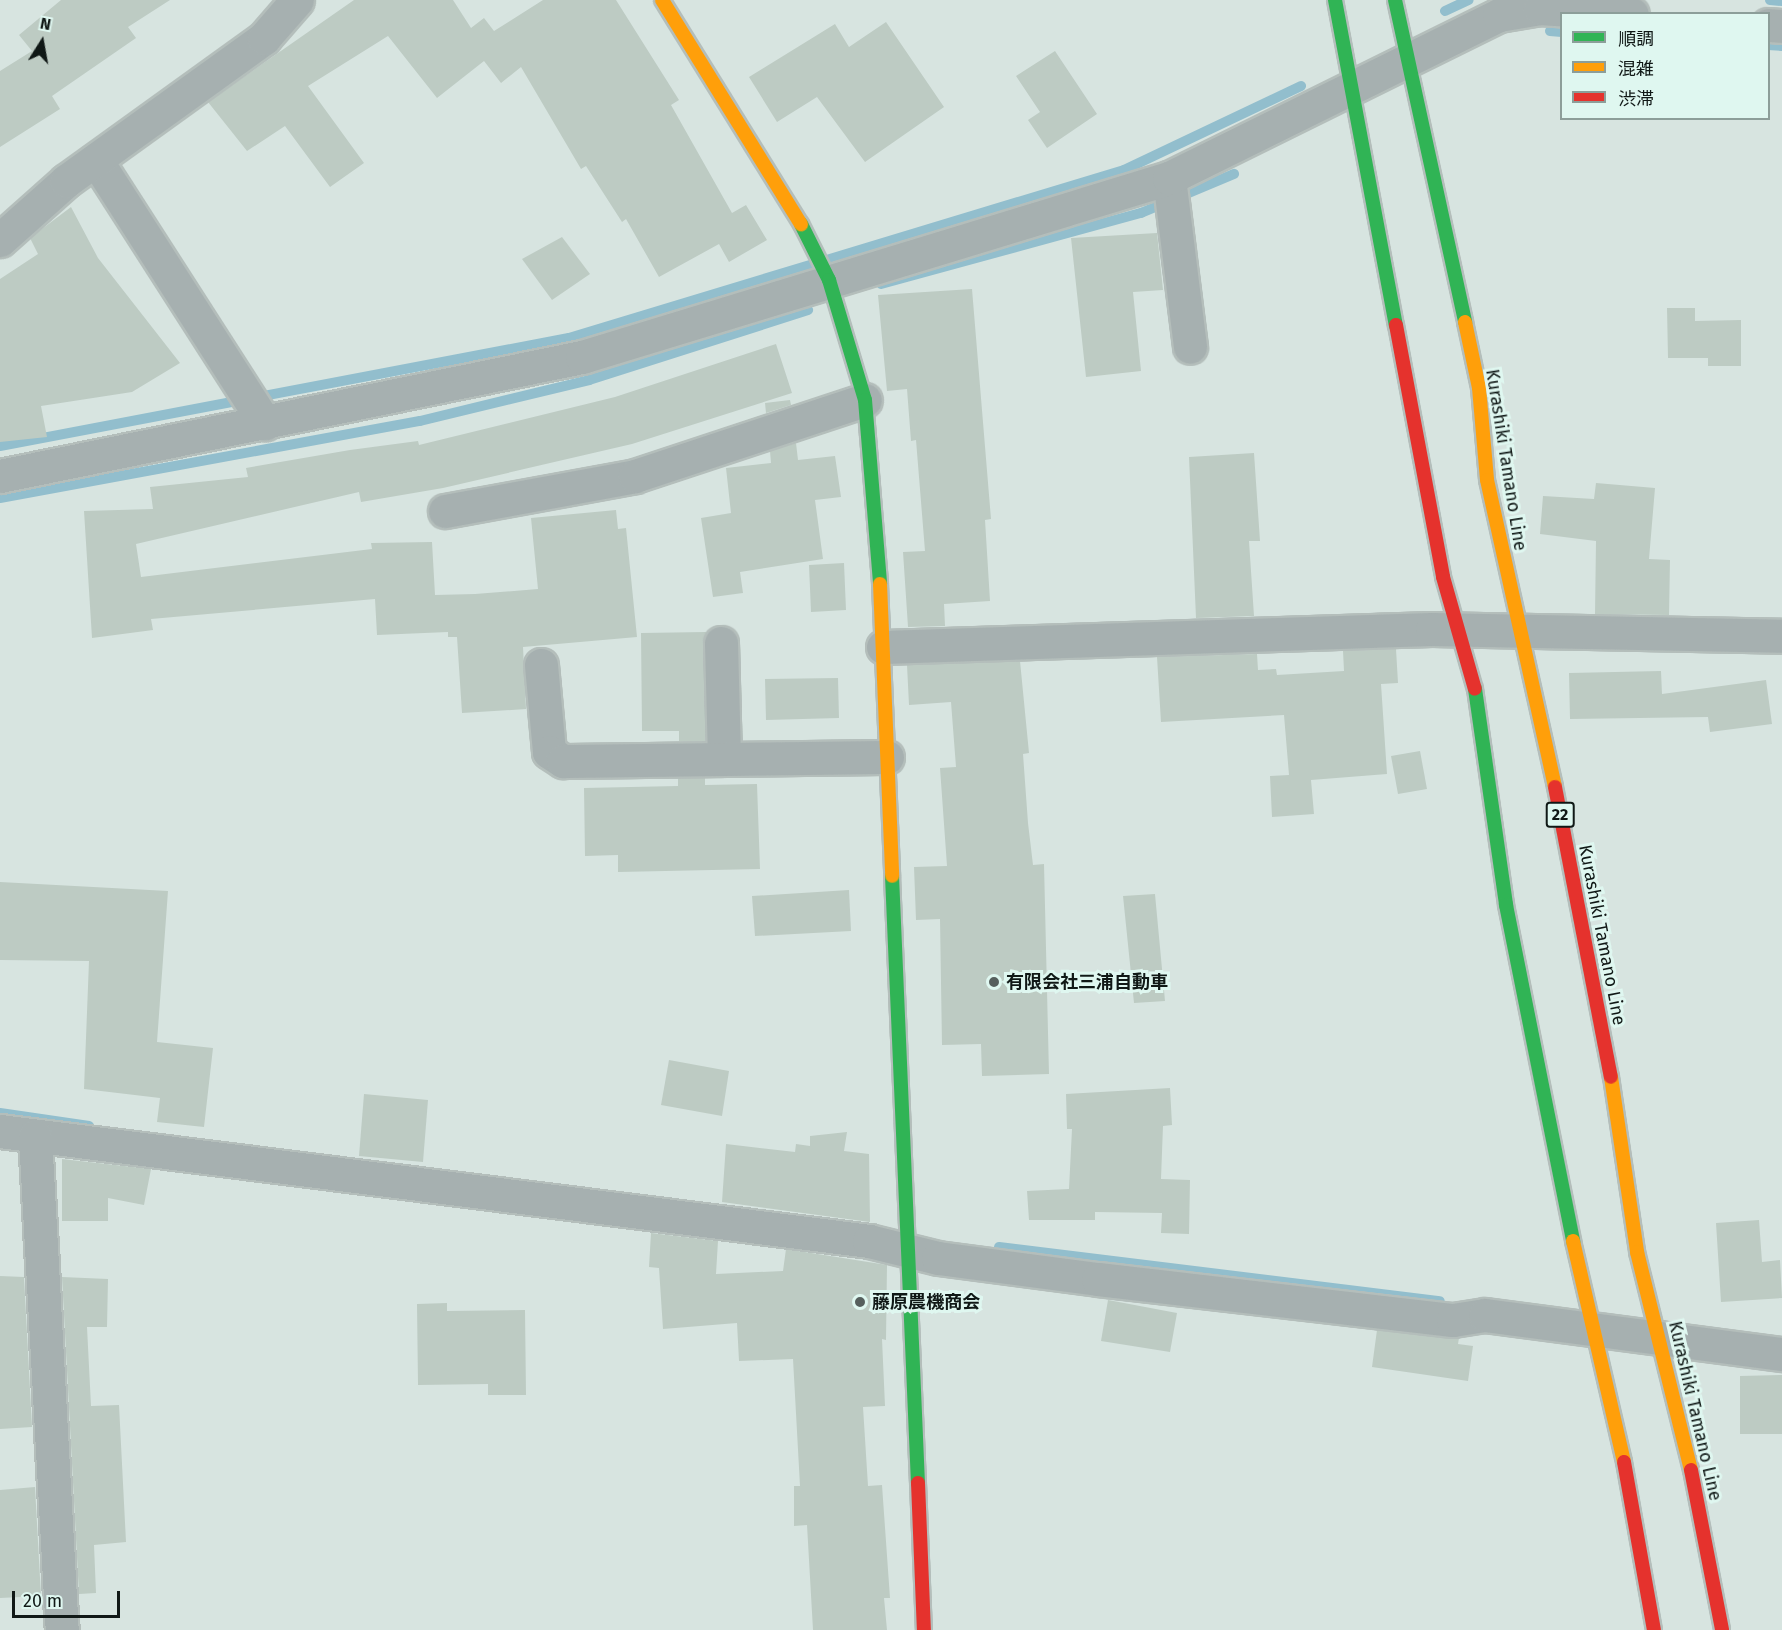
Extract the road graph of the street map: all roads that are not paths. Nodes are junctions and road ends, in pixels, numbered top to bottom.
1 (297, 0) edge
2 (662, 0) edge
3 (1335, 0) edge
4 (1395, 0) edge
5 (1497, 6) edge
6 (1601, 12) edge
7 (1409, 58) junction
8 (1355, 84) junction
9 (96, 160) junction
10 (1171, 194) junction
11 (0, 240) edge
12 (825, 272) junction
13 (1190, 347) dead end
14 (865, 400) junction
15 (256, 408) junction
16 (0, 476) edge
17 (445, 511) dead end
18 (1460, 630) junction
19 (1522, 634) junction
20 (1782, 636) edge
21 (721, 643) dead end
22 (884, 647) junction
23 (541, 665) dead end
24 (887, 757) junction
25 (724, 759) junction
26 (0, 1131) edge
27 (35, 1136) junction
28 (909, 1251) junction
29 (1595, 1330) junction
30 (1661, 1337) junction
31 (1782, 1354) edge
32 (62, 1630) edge
33 (924, 1630) edge
34 (1654, 1630) edge
35 (1722, 1630) edge

1 - 9 street
2 - 12 main road
3 - 8 main road
4 - 7 main road, Kurashiki Tamano Line / 22
5 - 6 street
5 - 7 street
7 - 8 street
7 - 19 main road, Kurashiki Tamano Line / 22
8 - 10 street
8 - 18 main road
9 - 11 street
9 - 15 street
10 - 12 street
10 - 13 street
12 - 14 main road
12 - 15 street
14 - 17 street
14 - 22 main road
15 - 16 street
18 - 19 street
18 - 22 street
18 - 29 main road
19 - 20 street
19 - 30 main road, Kurashiki Tamano Line / 22
21 - 25 street
22 - 24 main road
23 - 25 street
24 - 25 street
24 - 28 main road
26 - 27 street
27 - 28 street
27 - 32 street
28 - 29 street
28 - 33 main road
29 - 30 street
29 - 34 main road
30 - 31 street
30 - 35 main road, Kurashiki Tamano Line / 22

